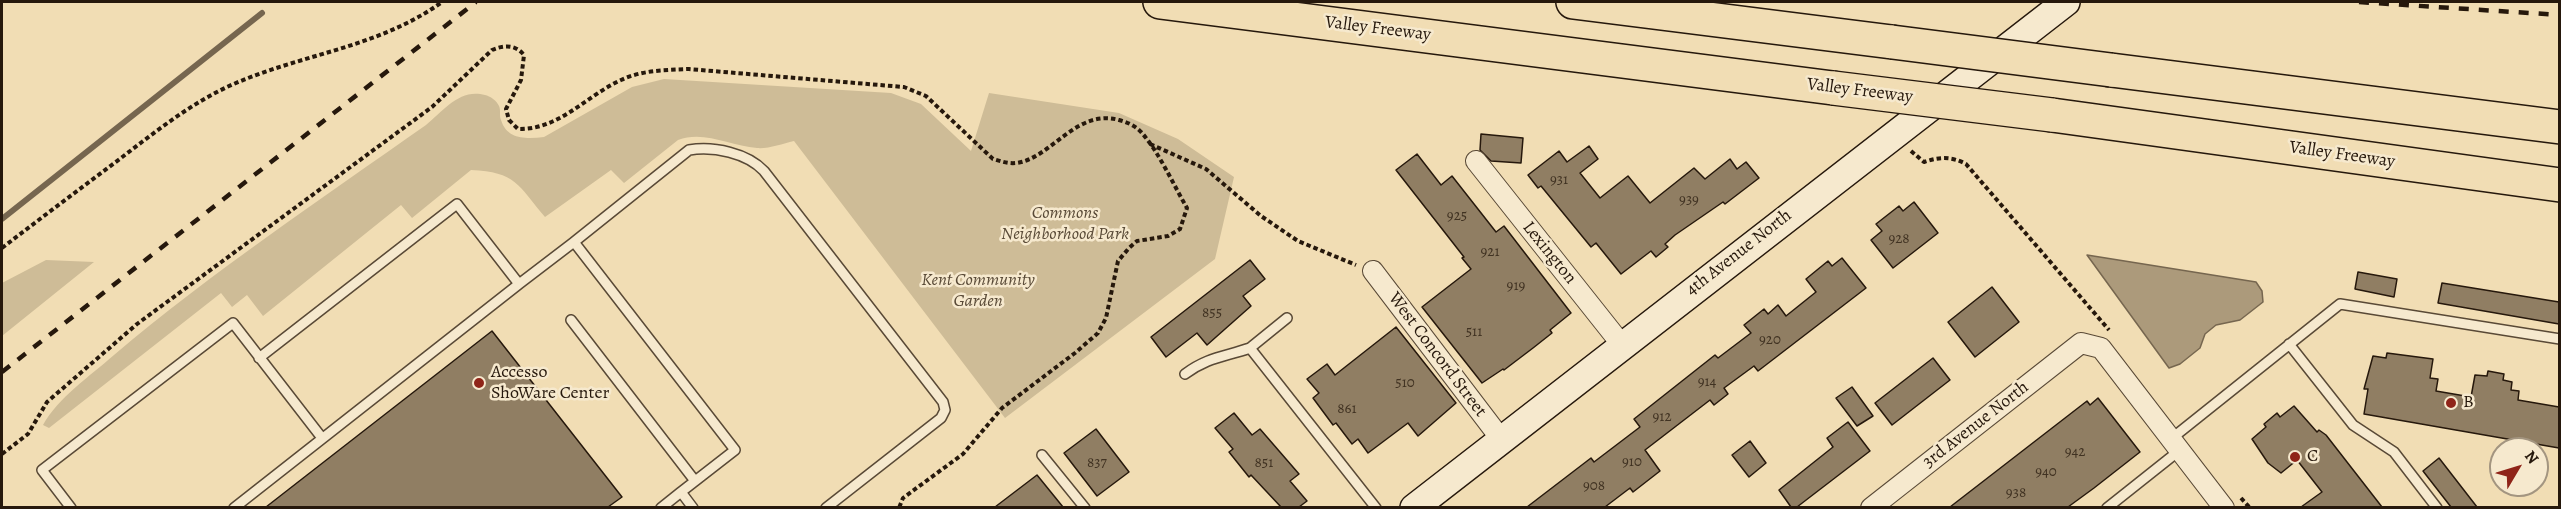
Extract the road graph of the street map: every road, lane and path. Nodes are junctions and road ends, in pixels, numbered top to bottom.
1 (442, 2) edge
2 (1160, 2) edge
3 (1574, 2) edge
4 (2066, 2) edge
5 (2559, 127) edge
6 (1894, 132) junction
7 (1149, 144) dead end
8 (1476, 161) dead end
9 (2559, 185) edge
10 (574, 242) junction
11 (2, 248) edge
12 (1373, 271) joint
13 (519, 284) junction
14 (1287, 318) dead end
15 (571, 320) dead end
16 (2114, 336) dead end
17 (2559, 339) edge
18 (2289, 344) junction
19 (1622, 345) junction
20 (1250, 348) junction
21 (259, 358) junction
22 (1185, 374) dead end
23 (1002, 408) dead end
24 (322, 438) junction
25 (1501, 439) junction
26 (2176, 444) junction
27 (1042, 454) dead end
28 (695, 481) junction
29 (681, 492) junction
30 (2229, 499) edge
31 (71, 507) edge
32 (234, 507) edge
33 (661, 507) edge
34 (693, 507) edge
35 (826, 507) edge
36 (899, 507) edge
37 (1085, 507) edge
38 (1376, 507) edge
39 (1414, 507) edge
40 (1871, 507) edge
41 (2107, 507) edge
42 (2250, 507) edge
43 (2437, 507) edge

1 - 11 path
2 - 9 highway, Valley Freeway, bridge
3 - 5 highway, bridge
4 - 6 street, 4th Avenue North
6 - 16 path
6 - 19 street, 4th Avenue North
7 - 12 path
8 - 19 street, Lexington
10 - 13 lane
10 - 28 lane
10 - 35 lane
12 - 25 street, West Concord Street
13 - 21 lane
13 - 24 lane
14 - 20 lane
15 - 28 lane
17 - 18 lane
18 - 26 lane
18 - 43 lane
19 - 25 street, 4th Avenue North
20 - 22 lane
20 - 38 lane
21 - 24 lane
21 - 31 lane
23 - 36 path
24 - 32 lane
25 - 39 street, 4th Avenue North
26 - 30 street
26 - 40 street, 3rd Avenue North
26 - 41 lane
27 - 37 lane
28 - 29 lane
29 - 33 lane
29 - 34 lane
30 - 42 path

